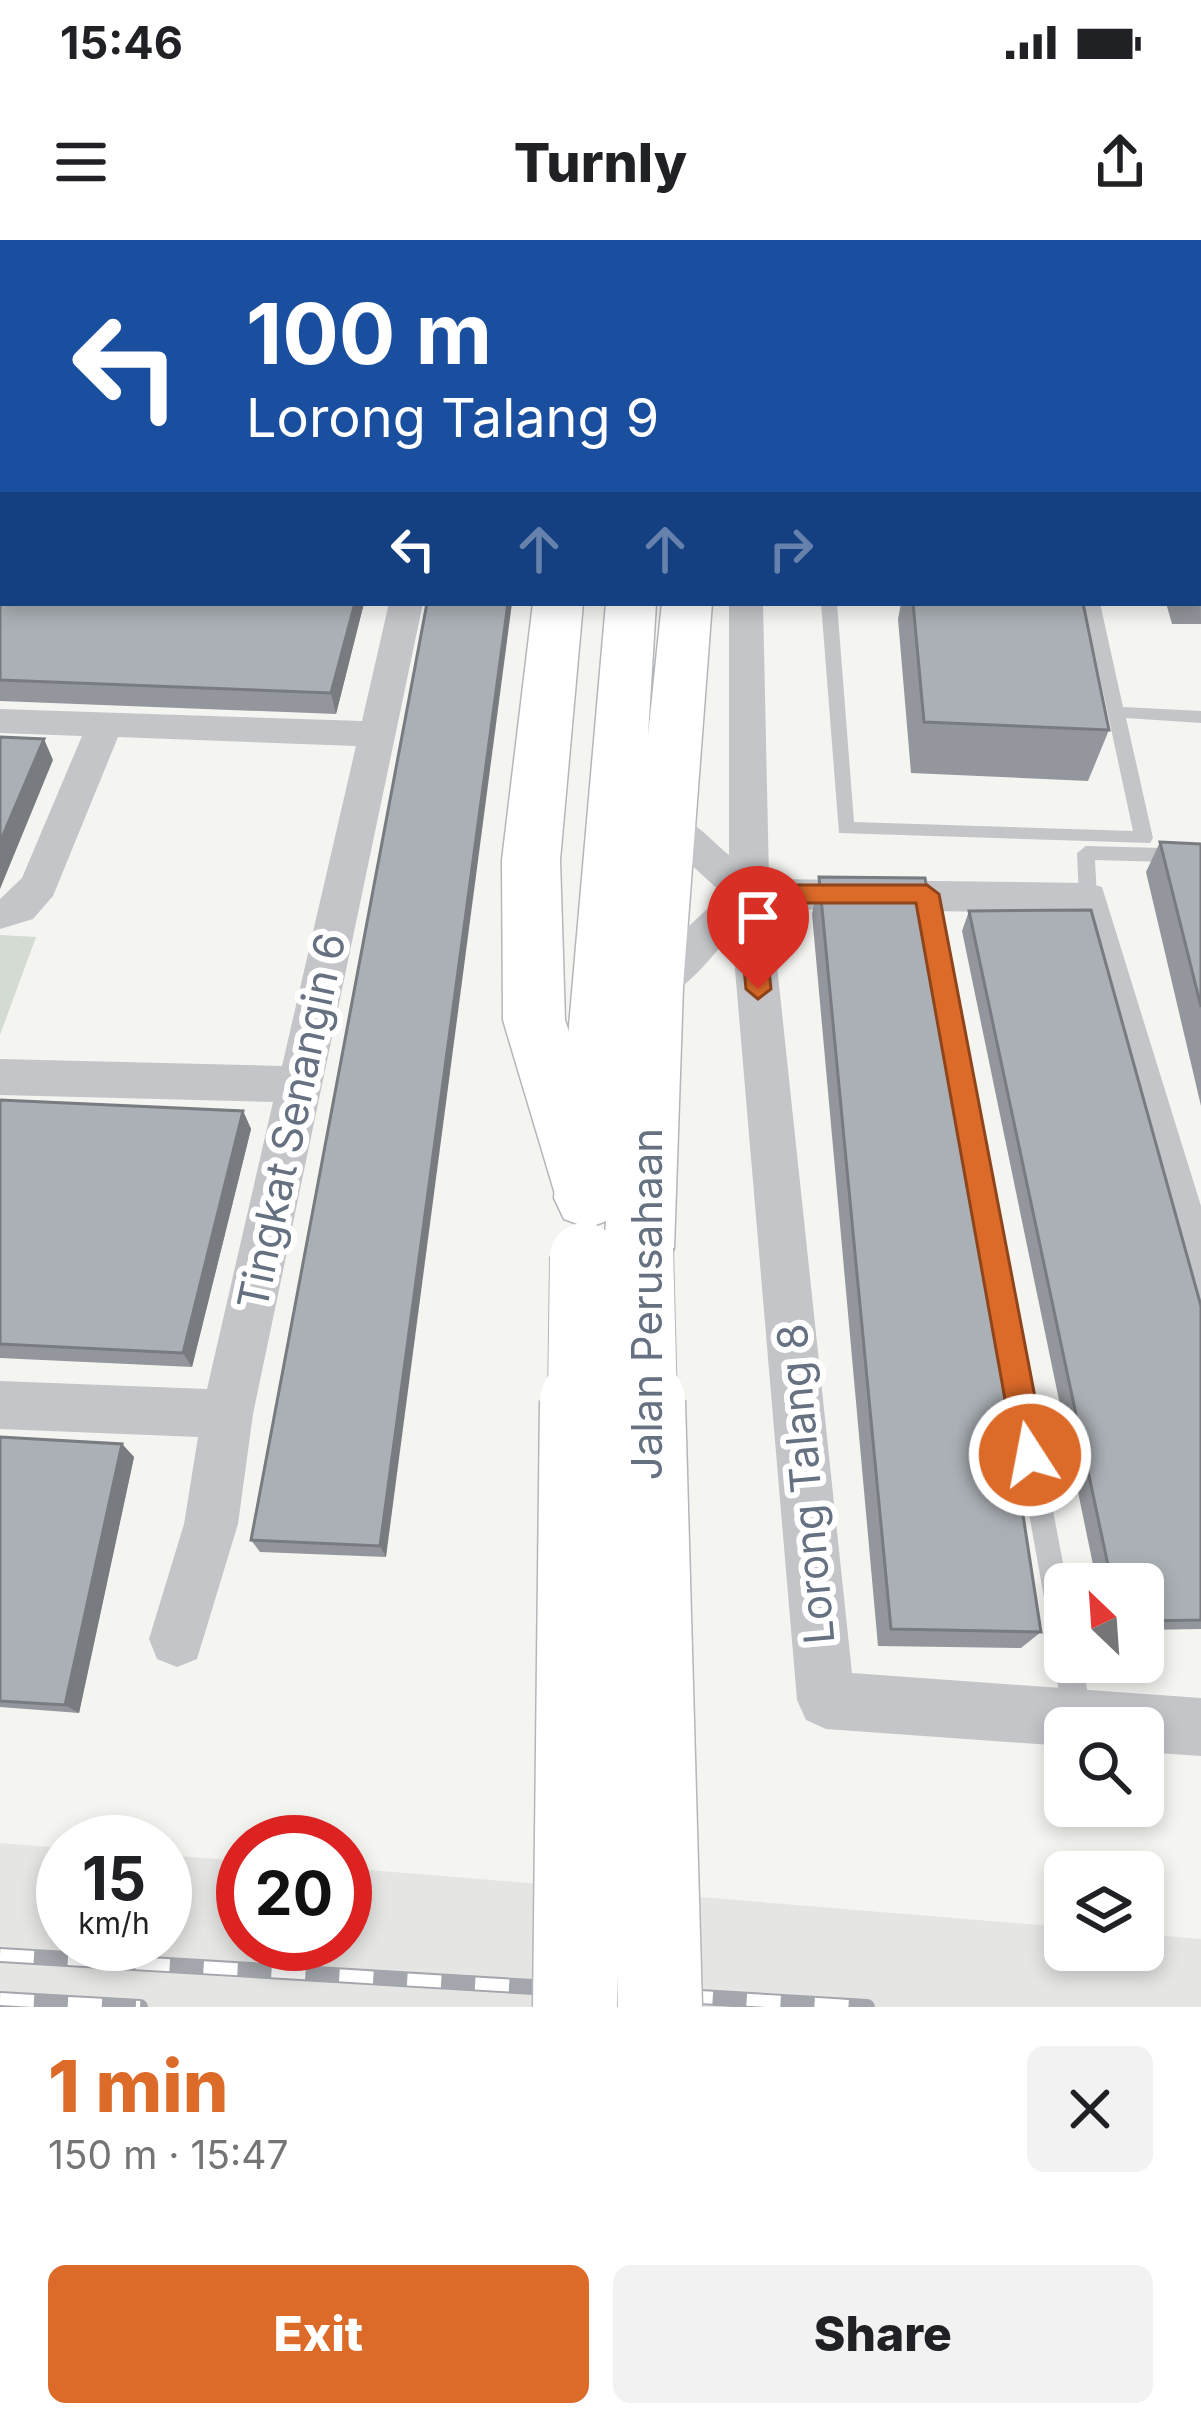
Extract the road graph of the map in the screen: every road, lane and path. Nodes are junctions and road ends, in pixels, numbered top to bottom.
1 (405, 606) edge
2 (558, 606) edge
3 (631, 606) edge
4 (686, 606) edge
5 (746, 606) edge
6 (829, 606) edge
7 (1093, 606) edge
8 (1119, 712) junction
9 (1201, 717) edge
10 (0, 721) edge
11 (105, 724) junction
12 (376, 734) junction
13 (643, 824) junction
14 (1201, 856) edge
15 (749, 894) junction
16 (927, 894) junction
17 (1088, 898) junction
18 (0, 914) edge
19 (652, 987) junction
20 (0, 1077) edge
21 (300, 1084) junction
22 (1191, 1214) edge
23 (604, 1233) junction
24 (1201, 1287) edge
25 (0, 1405) edge
26 (227, 1414) junction
27 (1050, 1563) edge
28 (177, 1640) dead end
29 (1044, 1716) edge
30 (1164, 1724) edge
31 (1201, 1726) edge
32 (575, 2007) edge
33 (660, 2007) edge

1 - 12 street, Tingkat Senangin 6
2 - 23 main road
3 - 13 main road, Jalan Perusahaan
4 - 13 main road, Jalan Perusahaan
5 - 15 street
6 - 8 lane
7 - 8 lane
8 - 9 lane
10 - 11 street
11 - 12 street
11 - 18 street
12 - 21 street, Tingkat Senangin 6
13 - 15 street
13 - 19 main road, Jalan Perusahaan
13 - 23 main road, Jalan Perusahaan
14 - 17 lane
15 - 16 street
15 - 19 street
15 - 29 street, Lorong Talang 8
16 - 17 street
16 - 27 lane
17 - 22 street
19 - 23 main road, Jalan Perusahaan
20 - 21 street
21 - 26 street, Tingkat Senangin 6
22 - 24 street
23 - 32 main road, Jalan Perusahaan, bridge
23 - 33 main road, Jalan Perusahaan, bridge
25 - 26 street
26 - 28 street, Tingkat Senangin 6
30 - 31 street, Lorong Talang 8

